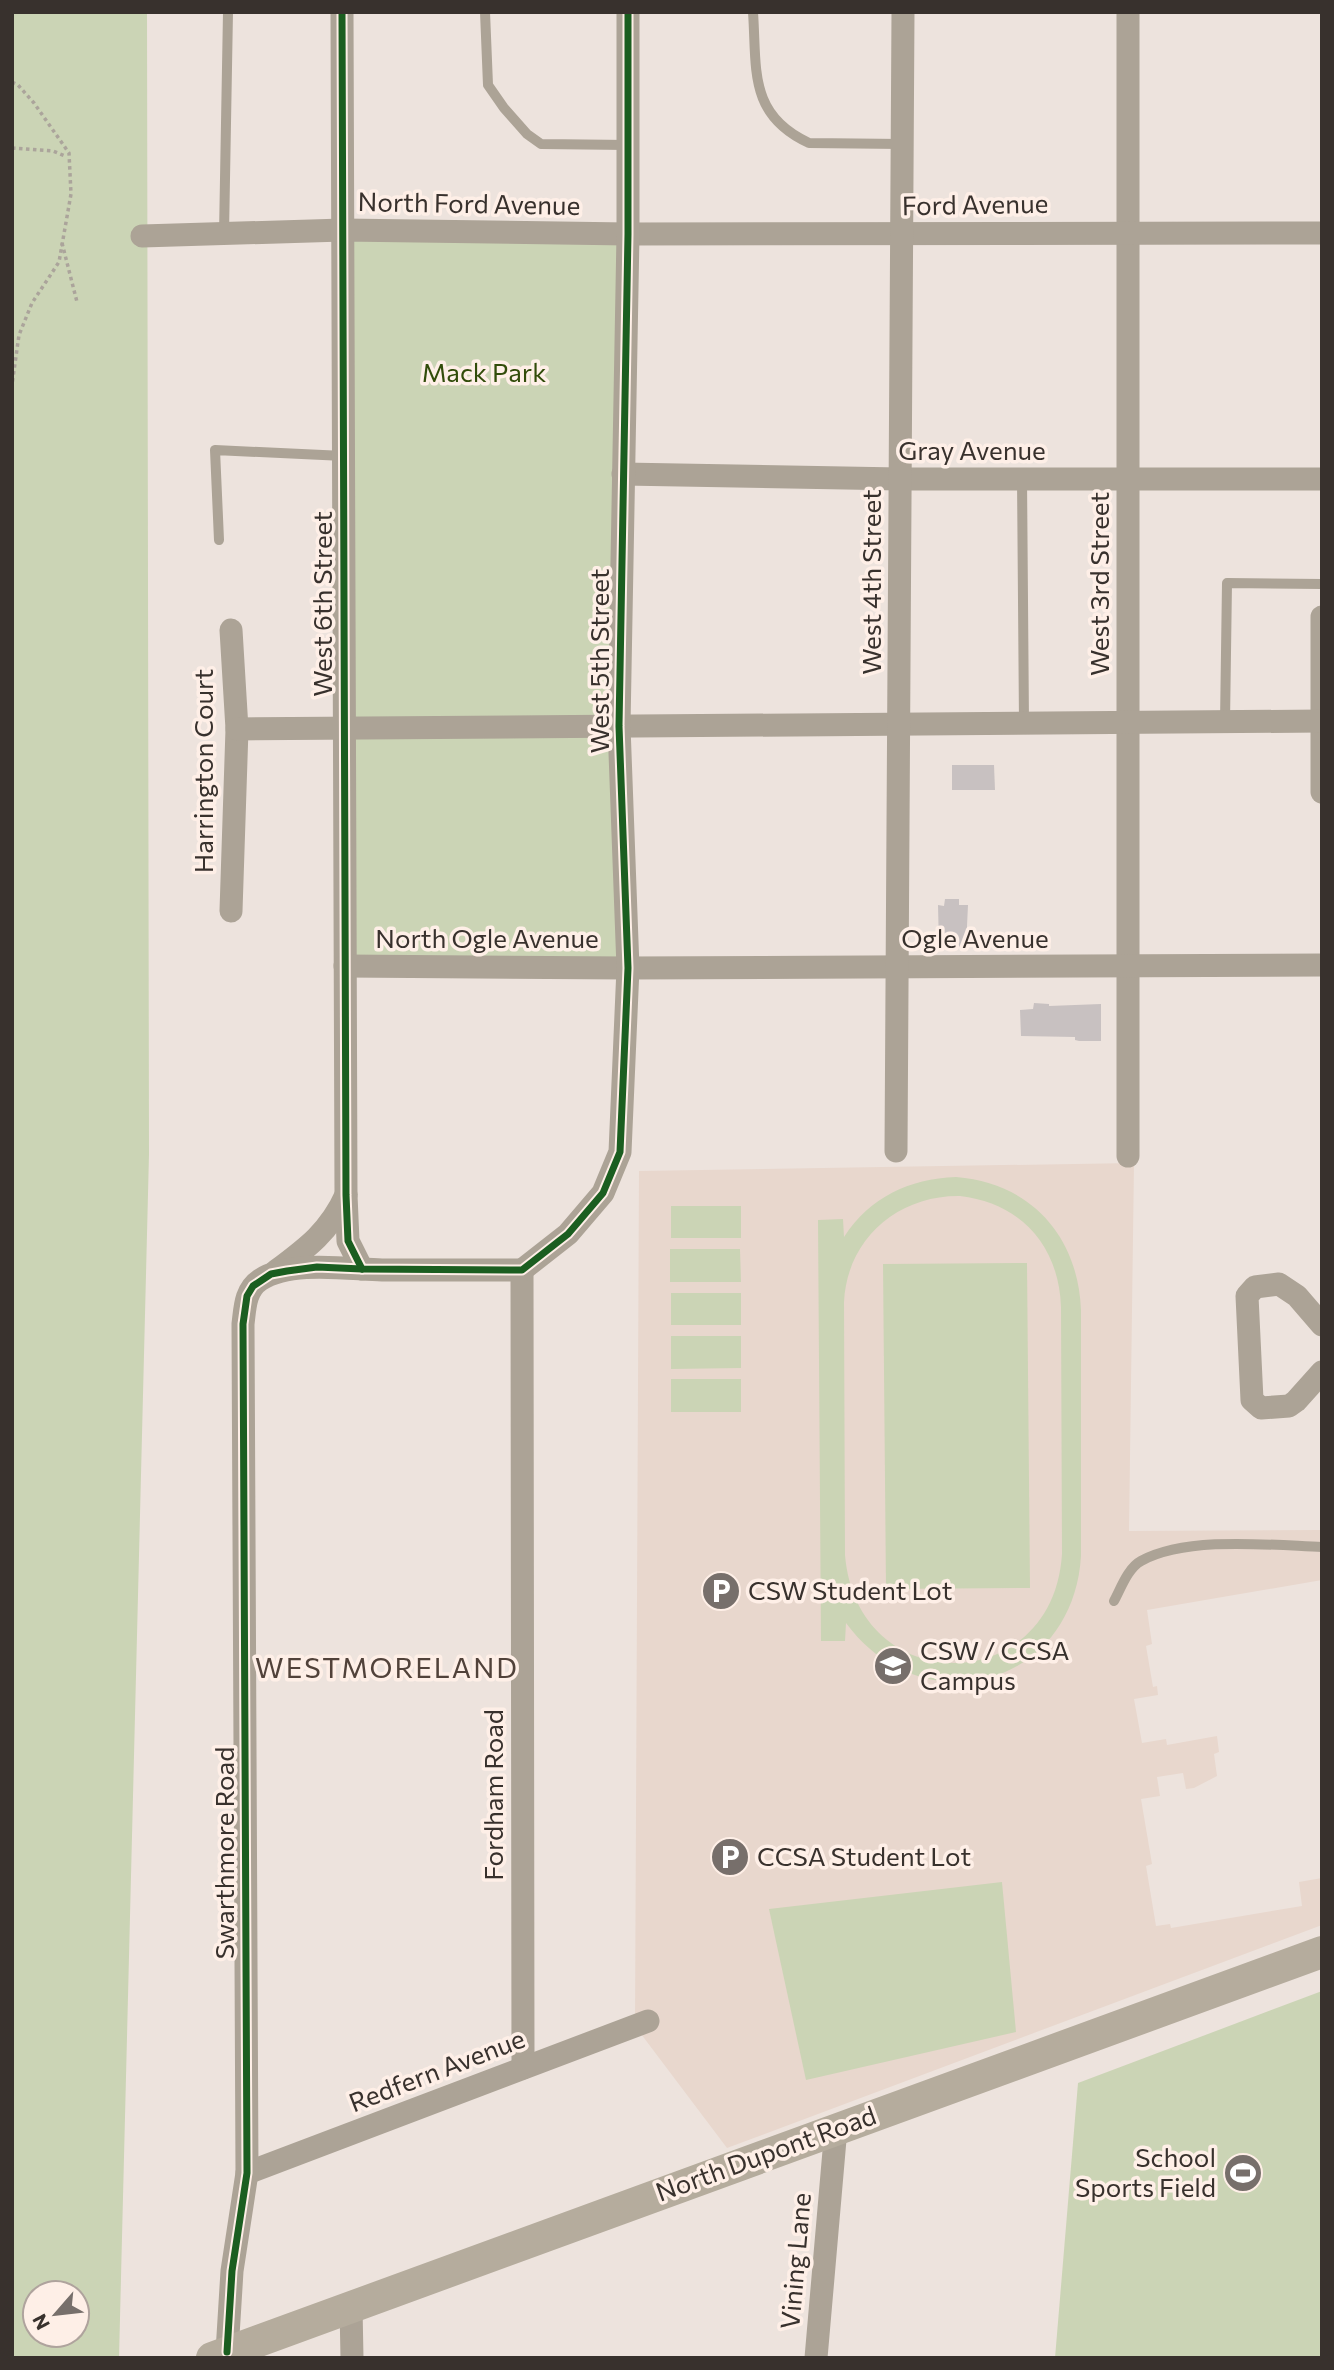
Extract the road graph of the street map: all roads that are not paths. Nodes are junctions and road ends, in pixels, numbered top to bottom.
1 (228, 12) edge
2 (342, 12) edge
3 (485, 12) edge
4 (628, 12) edge
5 (753, 12) edge
6 (903, 12) edge
7 (1128, 12) edge
8 (902, 144) junction
9 (628, 145) junction
10 (343, 230) junction
11 (1128, 232) junction
12 (1322, 233) edge
13 (224, 234) junction
14 (628, 234) junction
15 (902, 234) junction
16 (142, 236) dead end
17 (344, 456) junction
18 (623, 474) junction
19 (1128, 477) junction
20 (1022, 478) junction
21 (900, 479) junction
22 (1322, 479) edge
23 (219, 540) dead end
24 (1322, 584) edge
25 (1322, 617) edge
26 (231, 631) dead end
27 (1322, 721) edge
28 (1225, 722) junction
29 (1024, 723) junction
30 (1128, 723) junction
31 (900, 724) junction
32 (619, 726) junction
33 (344, 728) junction
34 (237, 729) junction
35 (1322, 792) edge
36 (231, 911) dead end
37 (1322, 965) edge
38 (345, 966) junction
39 (1128, 966) junction
40 (897, 967) junction
41 (628, 968) junction
42 (896, 1152) dead end
43 (1128, 1156) dead end
44 (346, 1195) junction
45 (362, 1269) junction
46 (522, 1270) junction
47 (271, 1274) junction
48 (1322, 1325) edge
49 (1322, 1372) edge
50 (1322, 1547) edge
51 (1114, 1601) dead end
52 (1322, 1952) edge
53 (648, 2021) dead end
54 (523, 2068) junction
55 (836, 2127) junction
56 (247, 2173) junction
57 (351, 2307) junction
58 (219, 2355) edge
59 (352, 2358) edge
60 (816, 2358) edge

1 - 13 lane
2 - 10 street, West 6th Street
3 - 9 lane
4 - 9 street, West 5th Street
5 - 8 lane
6 - 8 street, West 4th Street
7 - 11 street, West 3rd Street
8 - 15 street, West 4th Street
9 - 14 street, West 5th Street
10 - 13 street, North Ford Avenue
10 - 14 street, North Ford Avenue
10 - 17 street, West 6th Street
11 - 12 street, Ford Avenue
11 - 15 street, Ford Avenue
11 - 19 street, West 3rd Street
13 - 16 street, North Ford Avenue
14 - 15 street, Ford Avenue
14 - 18 street, West 5th Street
15 - 21 street, West 4th Street
17 - 23 lane
17 - 33 street, West 6th Street
18 - 21 street, Gray Avenue
18 - 32 street, West 5th Street
19 - 20 street, Gray Avenue
19 - 22 street, Gray Avenue
19 - 30 street, West 3rd Street
20 - 21 street, Gray Avenue
20 - 29 lane
21 - 31 street, West 4th Street
24 - 28 lane
25 - 27 street
26 - 34 street, Harrington Court
27 - 28 street
27 - 35 street
28 - 30 street
29 - 30 street
29 - 31 street
30 - 39 street, West 3rd Street
31 - 32 street
31 - 40 street, West 4th Street
32 - 33 street
32 - 41 street, West 5th Street
33 - 34 street
33 - 38 street, West 6th Street
34 - 36 street, Harrington Court
37 - 39 street, Ogle Avenue
38 - 41 street, North Ogle Avenue
38 - 44 street, West 6th Street
39 - 40 street, Ogle Avenue
39 - 43 street, West 3rd Street
40 - 41 street, Ogle Avenue
40 - 42 street, West 4th Street
41 - 46 street, West 5th Street
44 - 45 street
44 - 47 street, West 6th Street
45 - 46 street
45 - 47 street
46 - 54 street, Fordham Road
47 - 56 street, Swarthmore Road
48 - 49 street
50 - 51 lane
52 - 55 main road, North Dupont Road
53 - 54 street, Redfern Avenue
54 - 56 street, Redfern Avenue
55 - 57 main road, North Dupont Road
55 - 60 street, Vining Lane
56 - 58 street, Swarthmore Road
57 - 58 main road, North Dupont Road
57 - 59 street

